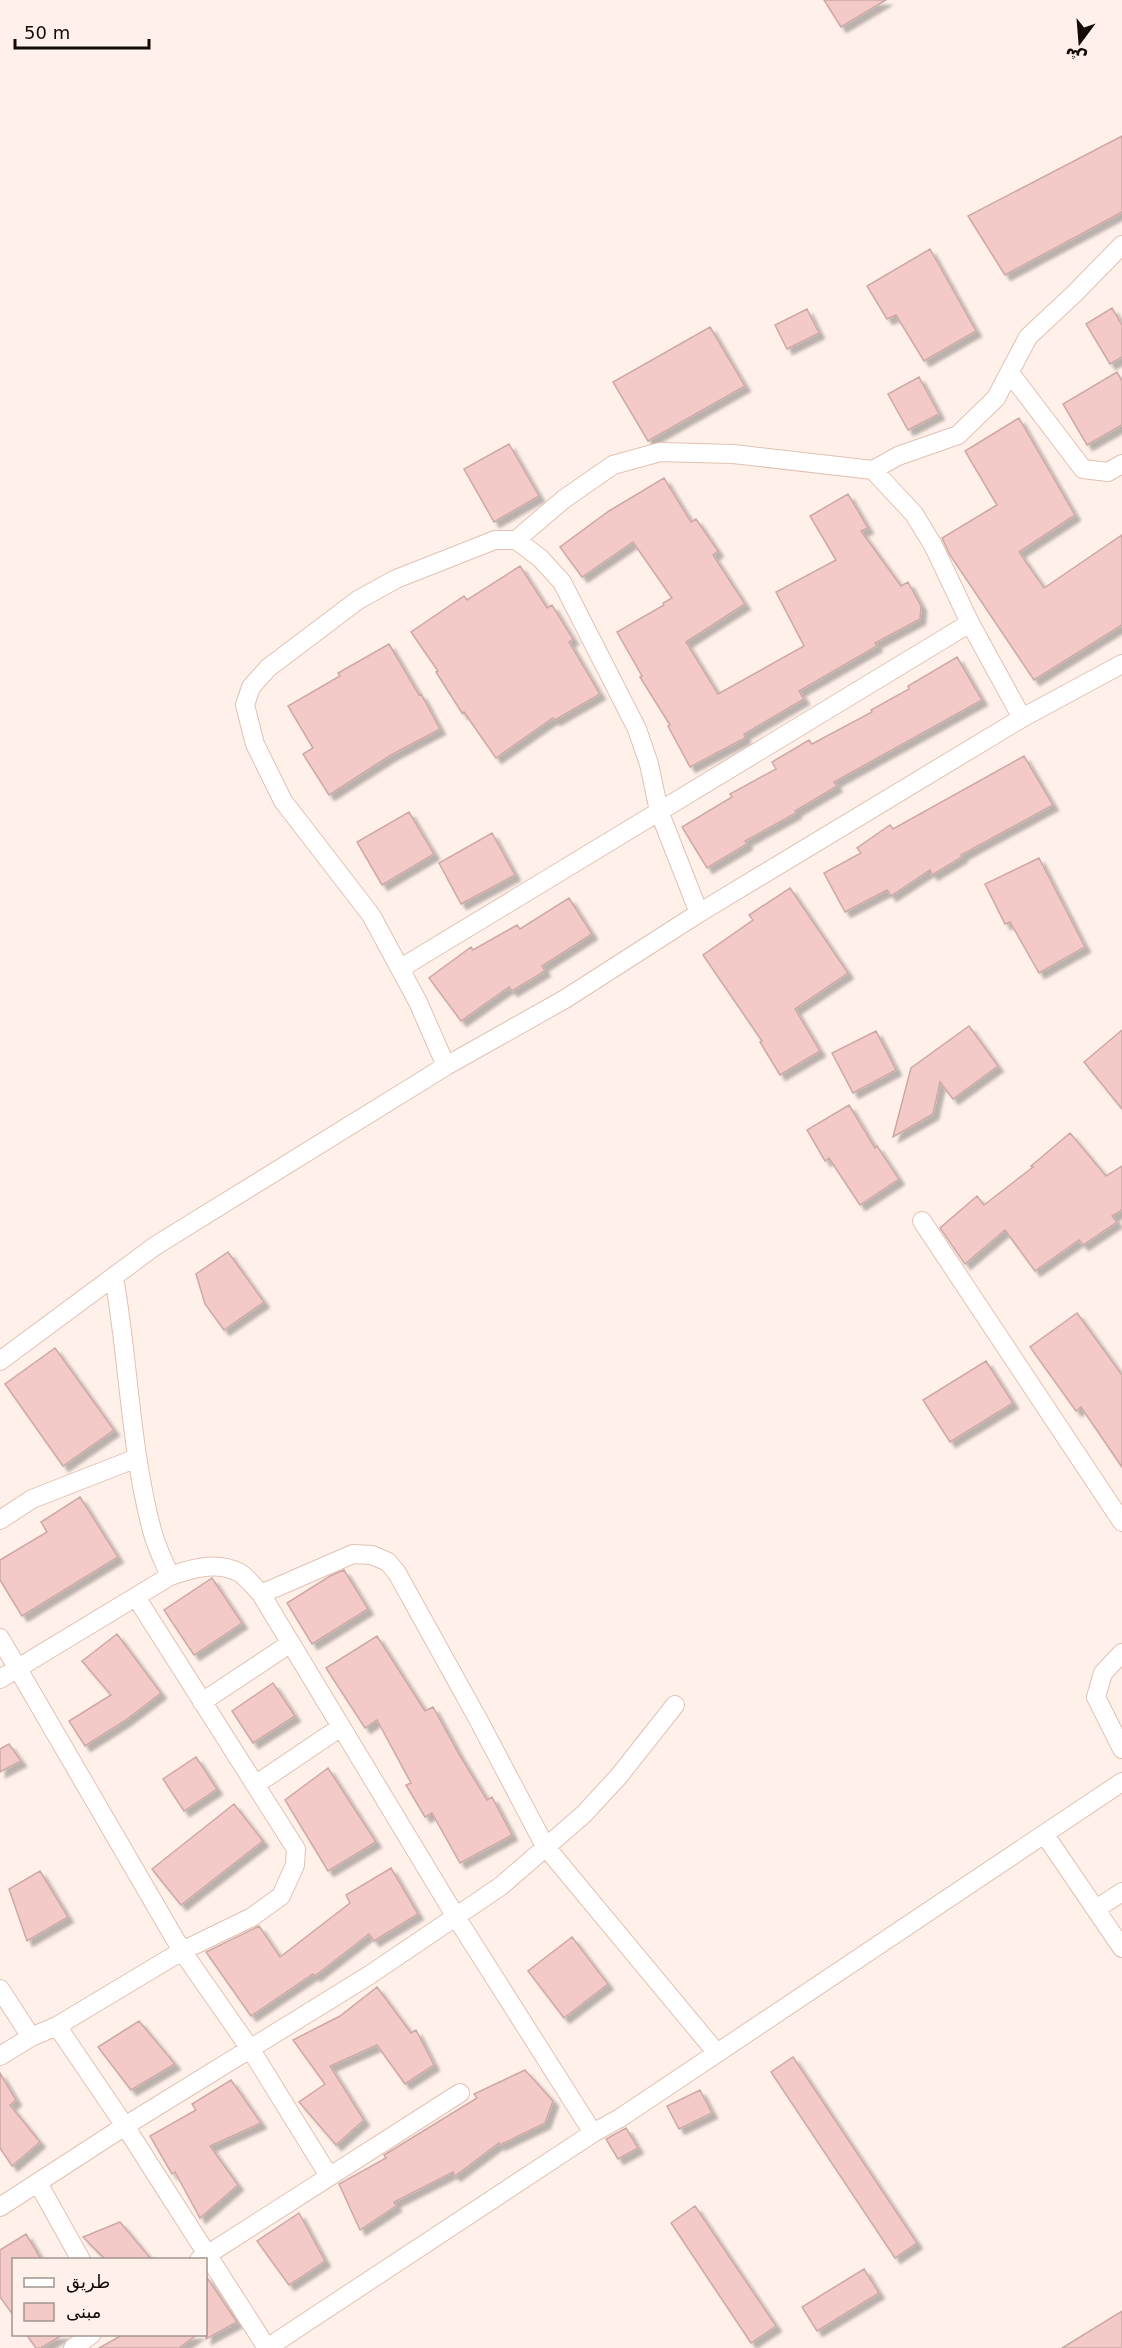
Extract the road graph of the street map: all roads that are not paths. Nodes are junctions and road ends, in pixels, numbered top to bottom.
1 (1122, 245) edge
2 (1010, 373) junction
3 (1122, 464) edge
4 (873, 470) junction
5 (516, 540) junction
6 (970, 623) junction
7 (1122, 664) edge
8 (1022, 718) junction
9 (659, 811) junction
10 (699, 914) junction
11 (401, 968) junction
12 (446, 1066) junction
13 (922, 1221) dead end
14 (114, 1277) junction
15 (0, 1361) edge
16 (137, 1458) junction
17 (0, 1520) edge
18 (1122, 1522) edge
19 (170, 1576) junction
20 (261, 1594) junction
21 (136, 1597) junction
22 (0, 1638) edge
23 (291, 1643) junction
24 (1122, 1653) edge
25 (18, 1669) junction
26 (0, 1679) edge
27 (202, 1702) junction
28 (675, 1705) dead end
29 (341, 1726) junction
30 (1122, 1749) edge
31 (1122, 1782) edge
32 (255, 1785) junction
33 (1045, 1835) junction
34 (545, 1846) junction
35 (1122, 1892) edge
36 (1096, 1909) junction
37 (456, 1917) junction
38 (1122, 1948) edge
39 (182, 1951) junction
40 (0, 1989) edge
41 (57, 2026) junction
42 (31, 2037) junction
43 (251, 2050) junction
44 (716, 2052) junction
45 (0, 2056) edge
46 (460, 2093) dead end
47 (125, 2126) junction
48 (592, 2133) junction
49 (329, 2176) junction
50 (38, 2183) junction
51 (0, 2207) edge
52 (203, 2257) edge
53 (80, 2258) edge
54 (207, 2263) edge
55 (89, 2336) edge
56 (73, 2348) edge
57 (267, 2348) edge

1 - 2 street
2 - 3 street
2 - 4 street
4 - 5 street
4 - 6 street
5 - 9 street
5 - 11 street
6 - 8 street
6 - 9 street
7 - 8 street
8 - 10 street
9 - 10 street
9 - 11 street
10 - 12 street
11 - 12 street
12 - 14 street
13 - 18 street
14 - 15 street
14 - 16 street
16 - 17 street
16 - 19 street
19 - 20 street
19 - 21 street
20 - 23 street
20 - 34 street
21 - 25 street
21 - 27 street
22 - 25 street
23 - 27 street
23 - 29 street
24 - 30 street
25 - 26 street
25 - 39 street
27 - 32 street
28 - 34 street
29 - 32 street
29 - 37 street
31 - 33 street
32 - 39 street
33 - 36 street
33 - 44 street
34 - 37 street
34 - 44 street
35 - 36 street
36 - 38 street
37 - 43 street
37 - 48 street
39 - 41 street
39 - 43 street
40 - 42 street
41 - 42 street
41 - 47 street
42 - 45 street
43 - 47 street
43 - 49 street
44 - 48 street
46 - 49 street
47 - 50 street
47 - 52 street
48 - 57 street
49 - 52 street
50 - 51 street
50 - 53 street
54 - 57 street
55 - 56 street

